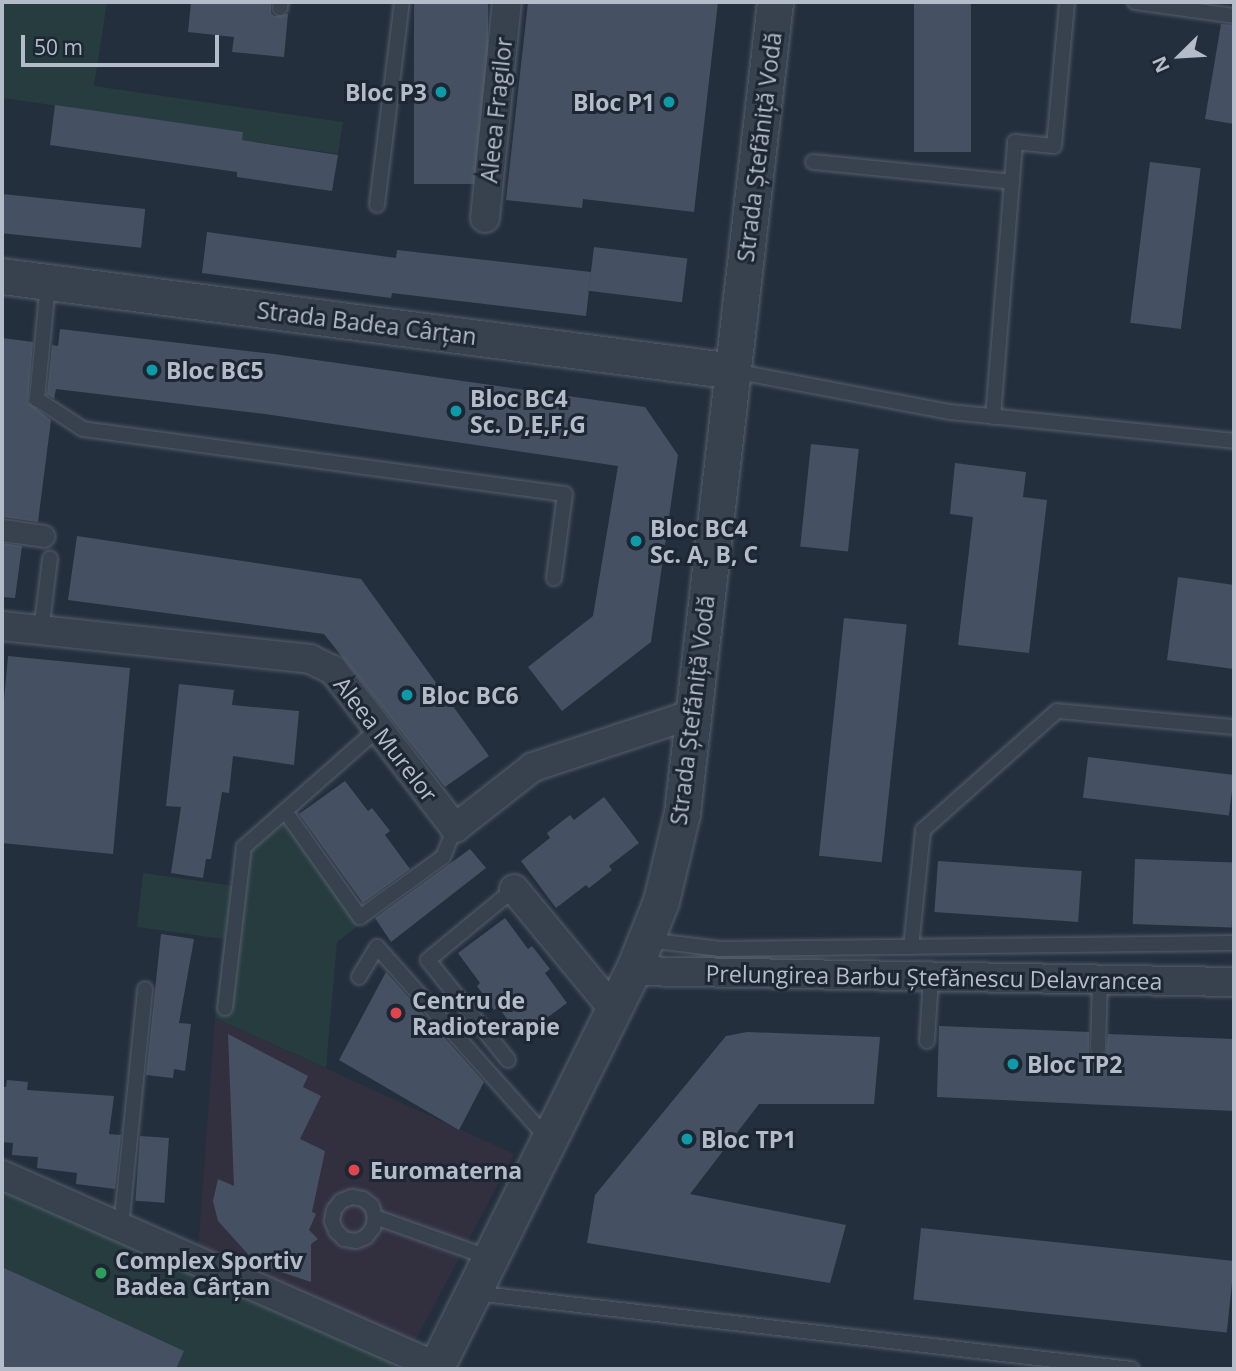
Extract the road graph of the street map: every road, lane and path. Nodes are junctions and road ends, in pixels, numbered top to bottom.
1 (402, 2) edge
2 (507, 2) edge
3 (775, 2) edge
4 (1067, 2) edge
5 (1135, 2) edge
6 (1234, 16) edge
7 (813, 162) dead end
8 (1012, 182) junction
9 (377, 205) dead end
10 (485, 218) dead end
11 (2, 276) edge
12 (49, 282) junction
13 (733, 371) junction
14 (993, 417) junction
15 (1234, 441) edge
16 (2, 530) edge
17 (44, 536) dead end
18 (50, 559) dead end
19 (554, 578) dead end
20 (2, 626) edge
21 (41, 631) junction
22 (694, 714) junction
23 (1234, 727) edge
24 (378, 729) junction
25 (285, 811) junction
26 (455, 828) junction
27 (513, 889) joint
28 (1234, 943) edge
29 (911, 947) junction
30 (640, 956) junction
31 (359, 977) dead end
32 (930, 977) junction
33 (1100, 980) junction
34 (1234, 982) edge
35 (145, 989) dead end
36 (225, 1007) dead end
37 (614, 1010) junction
38 (927, 1041) dead end
39 (1098, 1048) dead end
40 (508, 1060) dead end
41 (549, 1140) junction
42 (2, 1175) edge
43 (375, 1217) dead end
44 (121, 1227) junction
45 (490, 1258) junction
46 (472, 1293) junction
47 (435, 1368) edge
48 (1132, 1369) edge

1 - 9 lane
2 - 10 street, Aleea Fragilor
3 - 13 street, Strada Ștefăniță Vodă
4 - 8 lane
5 - 6 lane
7 - 8 lane
8 - 14 lane
11 - 12 street, Strada Badea Cârțan
12 - 13 street, Strada Badea Cârțan
12 - 19 lane
13 - 14 lane
13 - 22 street, Strada Ștefăniță Vodă
14 - 15 lane
16 - 17 street
18 - 21 lane
20 - 21 street, Aleea Murelor
21 - 24 street, Aleea Murelor
22 - 26 street
22 - 30 street, Strada Ștefăniță Vodă
23 - 29 lane
24 - 25 lane
24 - 26 street, Aleea Murelor
25 - 26 lane
25 - 36 lane
27 - 37 street
27 - 40 lane
28 - 29 lane
29 - 30 lane
30 - 32 street, Prelungirea Barbu Ștefănescu Delavrancea
30 - 37 street, Strada Ștefăniță Vodă
31 - 41 lane
32 - 33 street, Prelungirea Barbu Ștefănescu Delavrancea
32 - 38 lane
33 - 34 street, Prelungirea Barbu Ștefănescu Delavrancea
33 - 39 lane
35 - 44 lane
37 - 41 street, Strada Ștefăniță Vodă
41 - 45 street, Strada Ștefăniță Vodă
42 - 44 street
43 - 45 lane
44 - 47 street
45 - 46 street, Strada Ștefăniță Vodă
46 - 47 street, Strada Ștefăniță Vodă
46 - 48 lane

